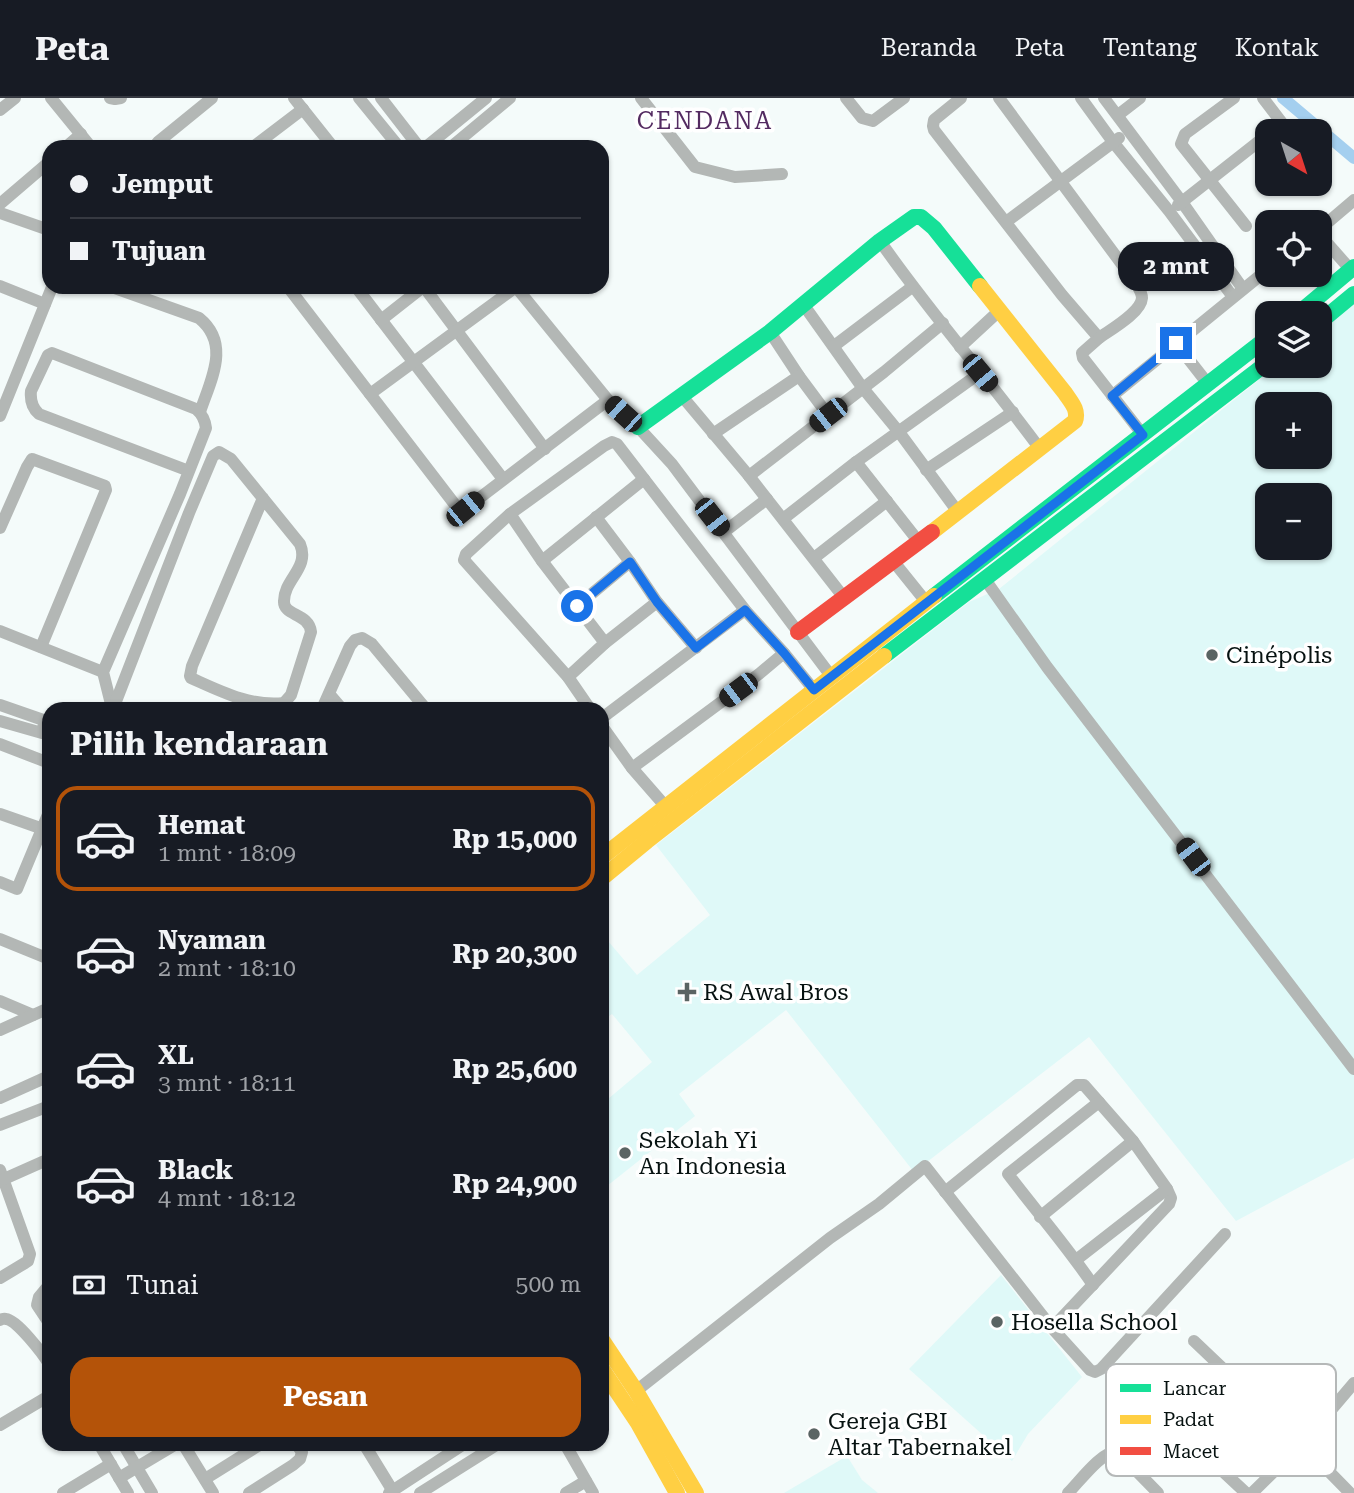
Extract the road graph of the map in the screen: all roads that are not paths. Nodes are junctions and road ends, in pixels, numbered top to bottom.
1 (15, 98) edge
2 (51, 98) edge
3 (110, 98) edge
4 (121, 98) edge
5 (212, 98) edge
6 (293, 98) edge
7 (359, 98) edge
8 (382, 98) edge
9 (486, 98) edge
10 (510, 98) edge
11 (641, 98) edge
12 (846, 98) edge
13 (904, 98) edge
14 (961, 98) edge
15 (999, 98) edge
16 (1081, 98) edge
17 (1104, 98) edge
18 (1140, 98) edge
19 (1234, 98) edge
20 (1263, 98) edge
21 (303, 109) junction
22 (0, 110) edge
23 (1118, 115) junction
24 (1285, 119) edge
25 (1128, 131) junction
26 (81, 134) junction
27 (74, 140) edge
28 (86, 140) edge
29 (160, 140) edge
30 (262, 140) edge
31 (324, 140) edge
32 (393, 140) edge
33 (414, 140) edge
34 (435, 140) edge
35 (459, 140) edge
36 (1113, 142) junction
37 (1255, 147) edge
38 (42, 168) edge
39 (782, 174) dead end
40 (1210, 180) junction
41 (1062, 181) junction
42 (1354, 200) edge
43 (1182, 202) junction
44 (0, 204) edge
45 (1169, 211) junction
46 (0, 213) edge
47 (1332, 219) edge
48 (1006, 222) junction
49 (1246, 226) dead end
50 (42, 228) edge
51 (880, 241) junction
52 (1332, 247) edge
53 (1352, 268) edge
54 (1255, 280) edge
55 (0, 286) edge
56 (912, 287) junction
57 (1238, 293) junction
58 (1354, 293) edge
59 (49, 294) edge
60 (132, 294) edge
61 (293, 294) edge
62 (361, 294) edge
63 (415, 294) edge
64 (429, 294) edge
65 (507, 294) edge
66 (522, 294) edge
67 (1313, 301) edge
68 (45, 304) junction
69 (803, 304) junction
70 (999, 311) junction
71 (1332, 312) edge
72 (381, 320) junction
73 (943, 323) junction
74 (457, 331) junction
75 (770, 332) junction
76 (1098, 338) junction
77 (1176, 343) junction
78 (834, 346) junction
79 (960, 347) junction
80 (1255, 347) edge
81 (414, 362) junction
82 (1255, 372) edge
83 (980, 373) junction
84 (799, 376) junction
85 (1208, 384) junction
86 (863, 387) junction
87 (370, 394) junction
88 (681, 396) junction
89 (1112, 396) junction
90 (608, 400) junction
91 (200, 412) junction
92 (1013, 412) junction
93 (828, 415) junction
94 (0, 416) edge
95 (638, 427) junction
96 (898, 432) junction
97 (713, 434) junction
98 (1143, 435) junction
99 (545, 449) junction
100 (1040, 449) junction
101 (856, 463) junction
102 (926, 470) junction
103 (189, 471) junction
104 (749, 475) junction
105 (503, 479) junction
106 (644, 479) junction
107 (263, 498) junction
108 (767, 499) junction
109 (887, 501) junction
110 (958, 512) junction
111 (510, 514) junction
112 (596, 517) junction
113 (783, 519) junction
114 (0, 528) edge
115 (724, 532) junction
116 (919, 542) junction
117 (814, 558) junction
118 (542, 561) junction
119 (630, 562) junction
120 (894, 562) junction
121 (984, 578) junction
122 (845, 598) junction
123 (657, 602) junction
124 (927, 603) junction
125 (577, 606) junction
126 (745, 610) junction
127 (0, 631) edge
128 (798, 632) junction
129 (605, 643) junction
130 (41, 647) junction
131 (696, 648) junction
132 (784, 653) junction
133 (103, 672) junction
134 (831, 676) junction
135 (568, 677) junction
136 (814, 690) junction
137 (330, 695) junction
138 (111, 702) edge
139 (116, 702) edge
140 (233, 702) edge
141 (285, 702) edge
142 (326, 702) edge
143 (336, 702) edge
144 (420, 702) edge
145 (585, 702) edge
146 (0, 705) edge
147 (609, 713) edge
148 (0, 721) edge
149 (42, 726) edge
150 (42, 727) edge
151 (779, 729) junction
152 (609, 736) edge
153 (0, 744) edge
154 (42, 760) edge
155 (632, 768) junction
156 (666, 807) junction
157 (0, 814) edge
158 (42, 829) edge
159 (42, 831) edge
160 (609, 852) edge
161 (609, 872) edge
162 (0, 882) edge
163 (0, 939) edge
164 (42, 956) edge
165 (0, 1001) edge
166 (42, 1011) edge
167 (33, 1015) junction
168 (0, 1030) edge
169 (1354, 1069) edge
170 (42, 1079) edge
171 (0, 1098) edge
172 (1098, 1102) junction
173 (42, 1109) edge
174 (0, 1125) edge
175 (1133, 1141) junction
176 (42, 1161) edge
177 (2, 1174) edge
178 (1167, 1188) junction
179 (945, 1192) junction
180 (1040, 1217) junction
181 (1226, 1234) dead end
182 (1076, 1260) junction
183 (0, 1278) edge
184 (1093, 1285) junction
185 (42, 1293) edge
186 (42, 1312) edge
187 (0, 1320) edge
188 (1052, 1328) junction
189 (1194, 1341) dead end
190 (609, 1350) edge
191 (42, 1352) edge
192 (1107, 1364) edge
193 (1218, 1364) edge
194 (1106, 1365) edge
195 (609, 1383) edge
196 (1354, 1383) edge
197 (636, 1391) junction
198 (1343, 1396) junction
199 (42, 1400) edge
200 (1336, 1404) edge
201 (1354, 1407) edge
202 (0, 1425) edge
203 (103, 1451) edge
204 (127, 1451) edge
205 (164, 1451) edge
206 (187, 1451) edge
207 (250, 1451) edge
208 (301, 1451) edge
209 (368, 1451) edge
210 (454, 1451) edge
211 (487, 1451) edge
212 (569, 1451) edge
213 (1106, 1455) edge
214 (111, 1464) junction
215 (137, 1466) junction
216 (1138, 1476) edge
217 (1228, 1476) edge
218 (1269, 1476) edge
219 (1333, 1476) edge
220 (119, 1478) junction
221 (205, 1479) junction
222 (586, 1481) junction
223 (1151, 1491) edge
224 (392, 1492) edge
225 (63, 1493) edge
226 (128, 1493) edge
227 (152, 1493) edge
228 (213, 1493) edge
229 (249, 1493) edge
230 (420, 1493) edge
231 (566, 1493) edge
232 (593, 1493) edge
233 (677, 1493) edge
234 (696, 1493) edge
235 (1068, 1493) edge
236 (1246, 1493) edge
237 (1252, 1493) edge
238 (1350, 1493) edge

1 - 22 street
2 - 26 street
3 - 4 street
5 - 29 street
6 - 21 street
7 - 32 street
8 - 33 street
9 - 34 street
10 - 35 street
11 - 39 street
12 - 13 street
14 - 48 street
15 - 41 street
16 - 36 street
17 - 23 street
18 - 23 street
19 - 40 street
20 - 24 street
21 - 30 street
21 - 31 street
23 - 25 street
25 - 36 street
25 - 43 street
26 - 27 street
26 - 28 street
36 - 41 street
36 - 45 street
37 - 40 street
38 - 44 street
40 - 43 street
40 - 49 street
41 - 48 street
41 - 76 street
42 - 47 street
43 - 45 street
43 - 57 street
45 - 57 street
46 - 50 street
48 - 76 street
51 - 56 street
51 - 69 main road
51 - 70 main road
52 - 53 street
53 - 67 main road
54 - 57 street
55 - 68 street
56 - 73 street
56 - 78 street
57 - 77 street
58 - 71 main road
59 - 68 street
60 - 91 street
61 - 87 street
62 - 72 street
63 - 72 street
64 - 74 street
65 - 74 street
66 - 90 street
68 - 94 street
69 - 75 main road
69 - 78 street
70 - 79 street
70 - 100 main road
72 - 81 street
73 - 79 street
73 - 86 street
74 - 81 street
74 - 99 street
75 - 84 street
75 - 88 main road
76 - 89 street
77 - 85 street
77 - 89 street
78 - 86 street
79 - 83 street
80 - 85 main road
81 - 87 street
81 - 105 street
82 - 121 main road
83 - 92 street
83 - 96 street
84 - 93 street
84 - 97 street
85 - 98 main road
86 - 93 street
86 - 96 street
87 - 105 street
88 - 95 main road
88 - 97 street
89 - 98 street
90 - 95 street
90 - 99 street
91 - 103 street
91 - 103 street
92 - 100 street
92 - 102 street
93 - 104 street
95 - 115 street
96 - 101 street
96 - 102 street
97 - 104 street
98 - 124 main road
99 - 105 street
100 - 110 main road
101 - 109 street
101 - 113 street
102 - 110 street
103 - 133 street
104 - 108 street
106 - 111 street
106 - 112 street
106 - 126 street
107 - 139 street
107 - 140 street
107 - 141 street
108 - 113 street
108 - 115 street
109 - 116 street
109 - 117 street
110 - 116 main road
111 - 118 street
111 - 135 street
112 - 118 street
112 - 119 street
113 - 117 street
114 - 130 street
115 - 128 street
116 - 120 main road
117 - 122 street
118 - 125 street
119 - 123 street
119 - 125 street
120 - 122 main road
120 - 124 street
121 - 151 main road
121 - 169 street
122 - 128 main road
123 - 129 street
123 - 131 street
124 - 134 main road
125 - 129 street
126 - 131 street
126 - 132 street
127 - 130 street
128 - 134 street
129 - 135 street
130 - 133 street
131 - 147 street
132 - 136 street
132 - 155 street
133 - 138 street
134 - 136 main road
135 - 145 street
136 - 151 main road
137 - 142 street
137 - 143 street
137 - 144 street
146 - 149 street
148 - 150 street
151 - 156 main road
151 - 161 main road
152 - 155 street
153 - 154 street
155 - 156 street
156 - 160 main road
157 - 158 street
159 - 162 street
163 - 164 street
165 - 167 street
166 - 167 street
167 - 168 street
170 - 171 street
172 - 175 street
172 - 179 street
172 - 180 street
173 - 174 street
175 - 178 street
175 - 180 street
176 - 177 street
177 - 183 street
178 - 182 street
178 - 184 street
179 - 188 street
179 - 197 street
180 - 182 street
181 - 192 street
182 - 184 street
184 - 188 street
185 - 186 street
187 - 191 street
188 - 194 street
189 - 193 street
190 - 197 main road
195 - 233 main road
196 - 198 street
197 - 234 main road
198 - 200 street
198 - 201 street
199 - 202 street
203 - 214 street
204 - 215 street
205 - 215 street
206 - 221 street
207 - 221 street
208 - 229 street
209 - 224 street
210 - 224 street
211 - 230 street
212 - 222 street
213 - 235 street
214 - 220 street
214 - 225 street
215 - 220 street
215 - 227 street
216 - 223 street
217 - 236 street
218 - 237 street
219 - 238 street
220 - 226 street
221 - 228 street
222 - 231 street
222 - 232 street

